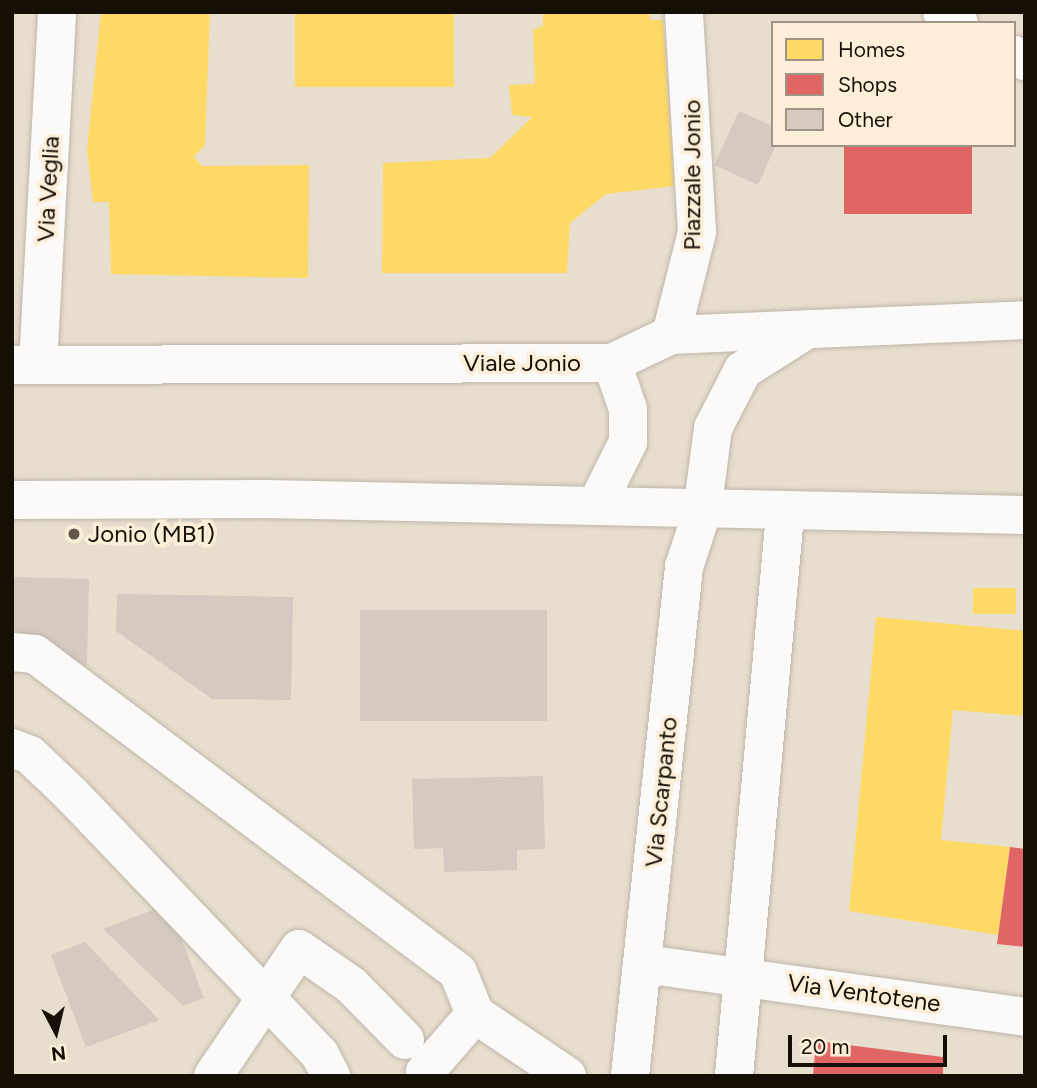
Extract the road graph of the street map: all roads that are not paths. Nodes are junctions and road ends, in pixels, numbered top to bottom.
1 (57, 12) edge
2 (684, 12) edge
3 (1025, 320) edge
4 (806, 330) junction
5 (671, 335) junction
6 (612, 363) junction
7 (25, 365) edge
8 (12, 500) edge
9 (596, 506) junction
10 (702, 512) junction
11 (785, 514) junction
12 (1025, 515) edge
13 (12, 652) edge
14 (12, 748) edge
15 (644, 964) junction
16 (744, 975) junction
17 (264, 997) junction
18 (475, 1014) junction
19 (1025, 1017) edge
20 (405, 1040) dead end
21 (425, 1072) dead end
22 (213, 1076) edge
23 (331, 1076) edge
24 (566, 1076) edge
25 (630, 1076) edge
26 (734, 1076) edge

1 - 7 street, Via Veglia
2 - 5 street, Piazzale Jonio
3 - 4 street, Viale Jonio
4 - 5 street, Viale Jonio
4 - 10 street, Via Scarpanto
5 - 6 street, Viale Jonio
6 - 7 street, Viale Jonio
6 - 9 street
8 - 9 street
9 - 10 street
10 - 11 street
10 - 15 street, Via Scarpanto
11 - 12 street
11 - 16 street
13 - 18 street
14 - 17 street
15 - 16 street, Via Ventotene
15 - 25 street, Via Scarpanto
16 - 19 street, Via Ventotene
16 - 26 street
17 - 20 street
17 - 22 street
17 - 23 street
18 - 21 street
18 - 24 street

